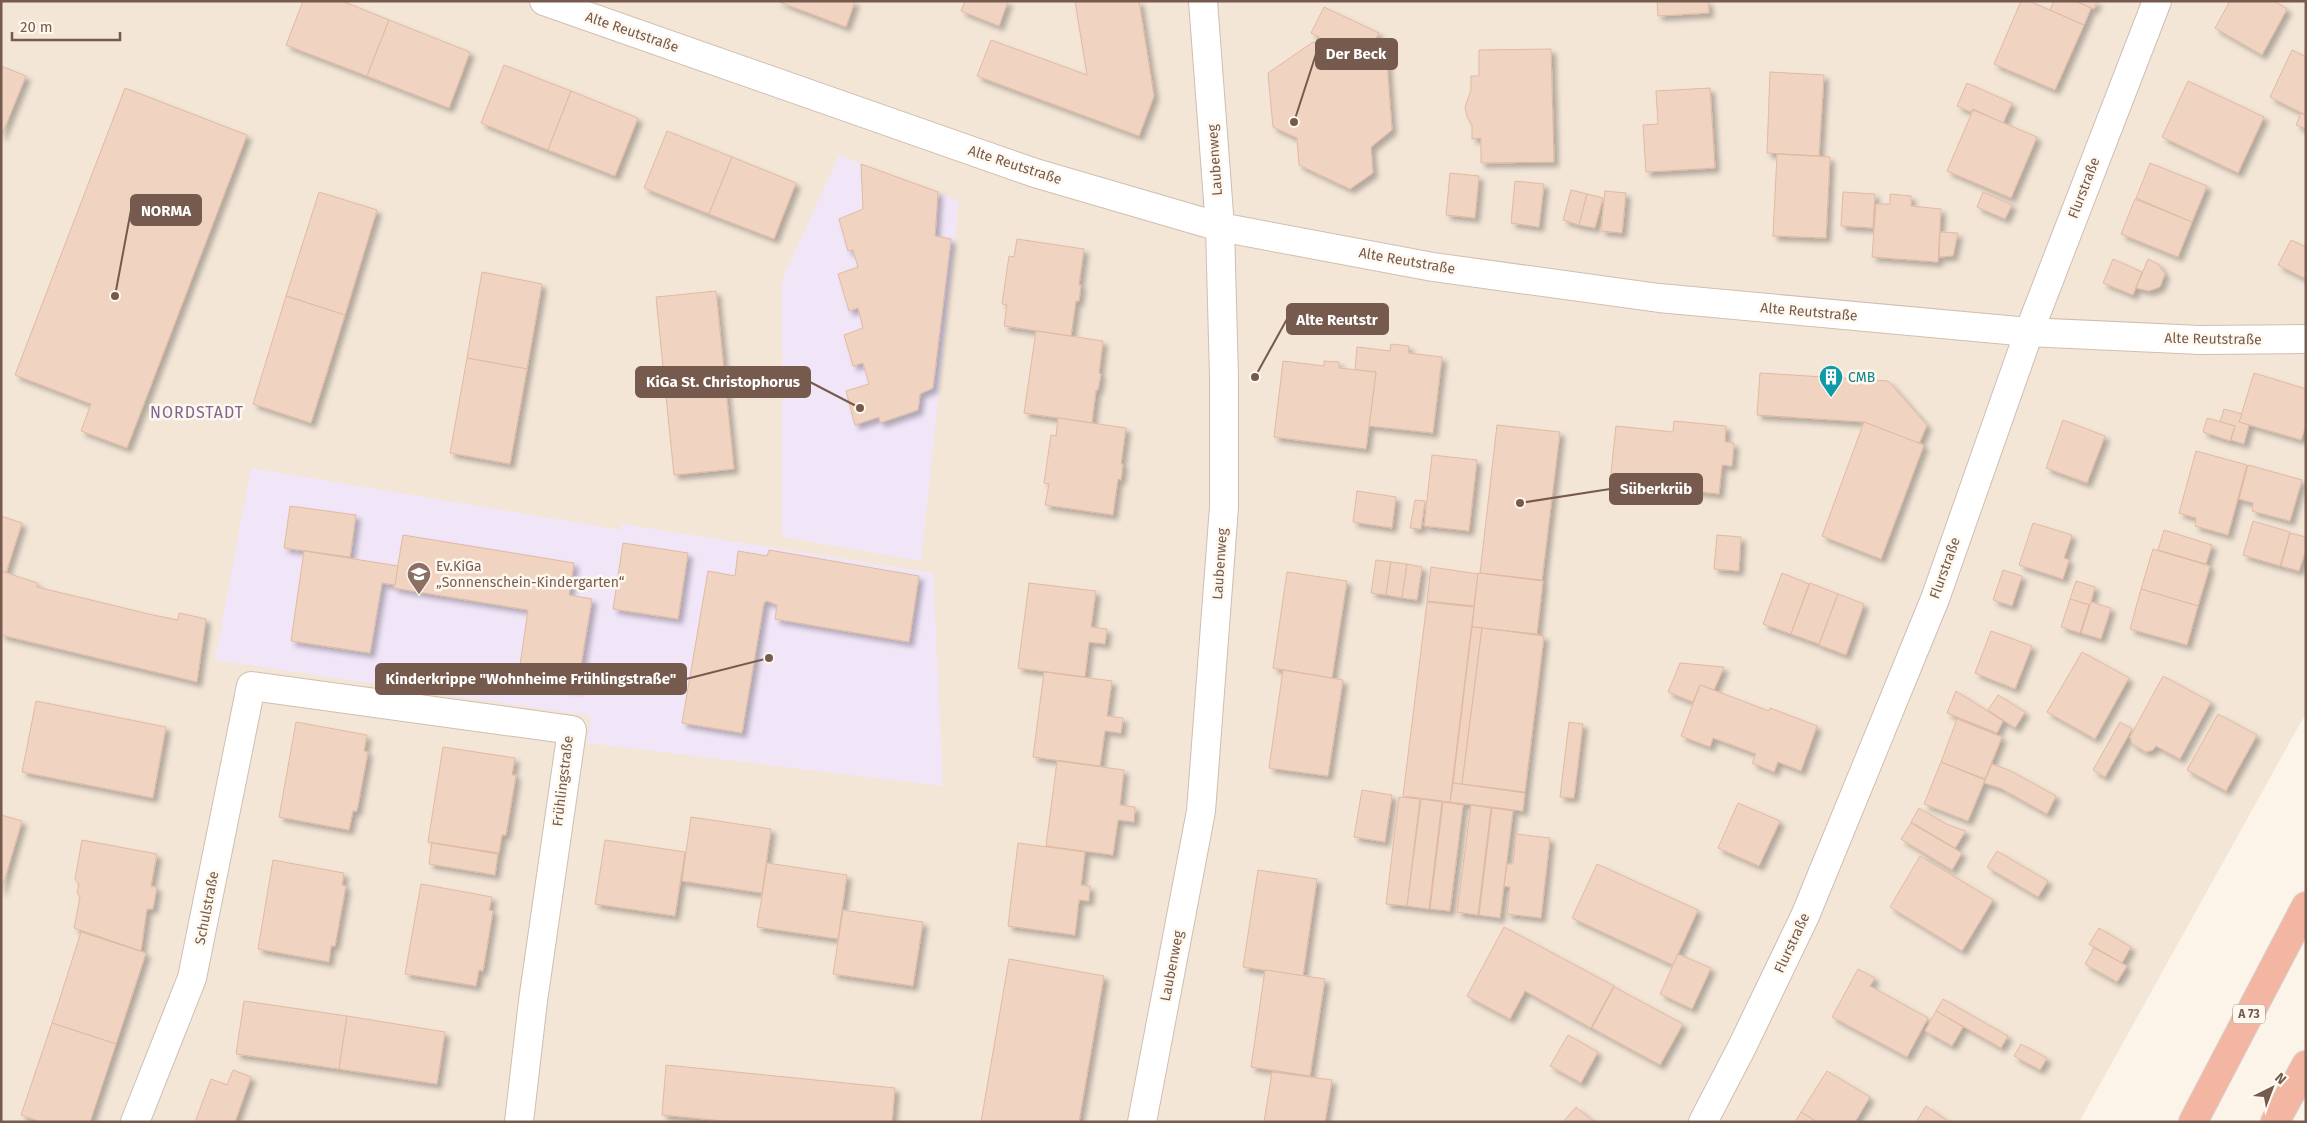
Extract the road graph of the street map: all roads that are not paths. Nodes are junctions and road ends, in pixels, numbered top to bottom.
1 (544, 1) edge
2 (1202, 1) edge
3 (2157, 1) edge
4 (1220, 228) junction
5 (2028, 332) junction
6 (2306, 339) edge
7 (252, 686) joint
8 (2306, 906) edge
9 (2306, 1065) edge
10 (2306, 1093) edge
11 (135, 1122) edge
12 (519, 1122) edge
13 (1142, 1122) edge
14 (1703, 1122) edge
15 (2193, 1122) edge
16 (2275, 1122) edge
17 (2295, 1122) edge

1 - 4 street, Alte Reutstraße
2 - 4 street, Laubenweg
3 - 5 street, Flurstraße
4 - 5 street, Alte Reutstraße
4 - 13 street, Laubenweg
5 - 6 street, Alte Reutstraße
5 - 14 street, Flurstraße
7 - 11 street, Schulstraße
7 - 12 street, Frühlingstraße
8 - 15 highway, A 73
9 - 16 highway
10 - 17 highway

